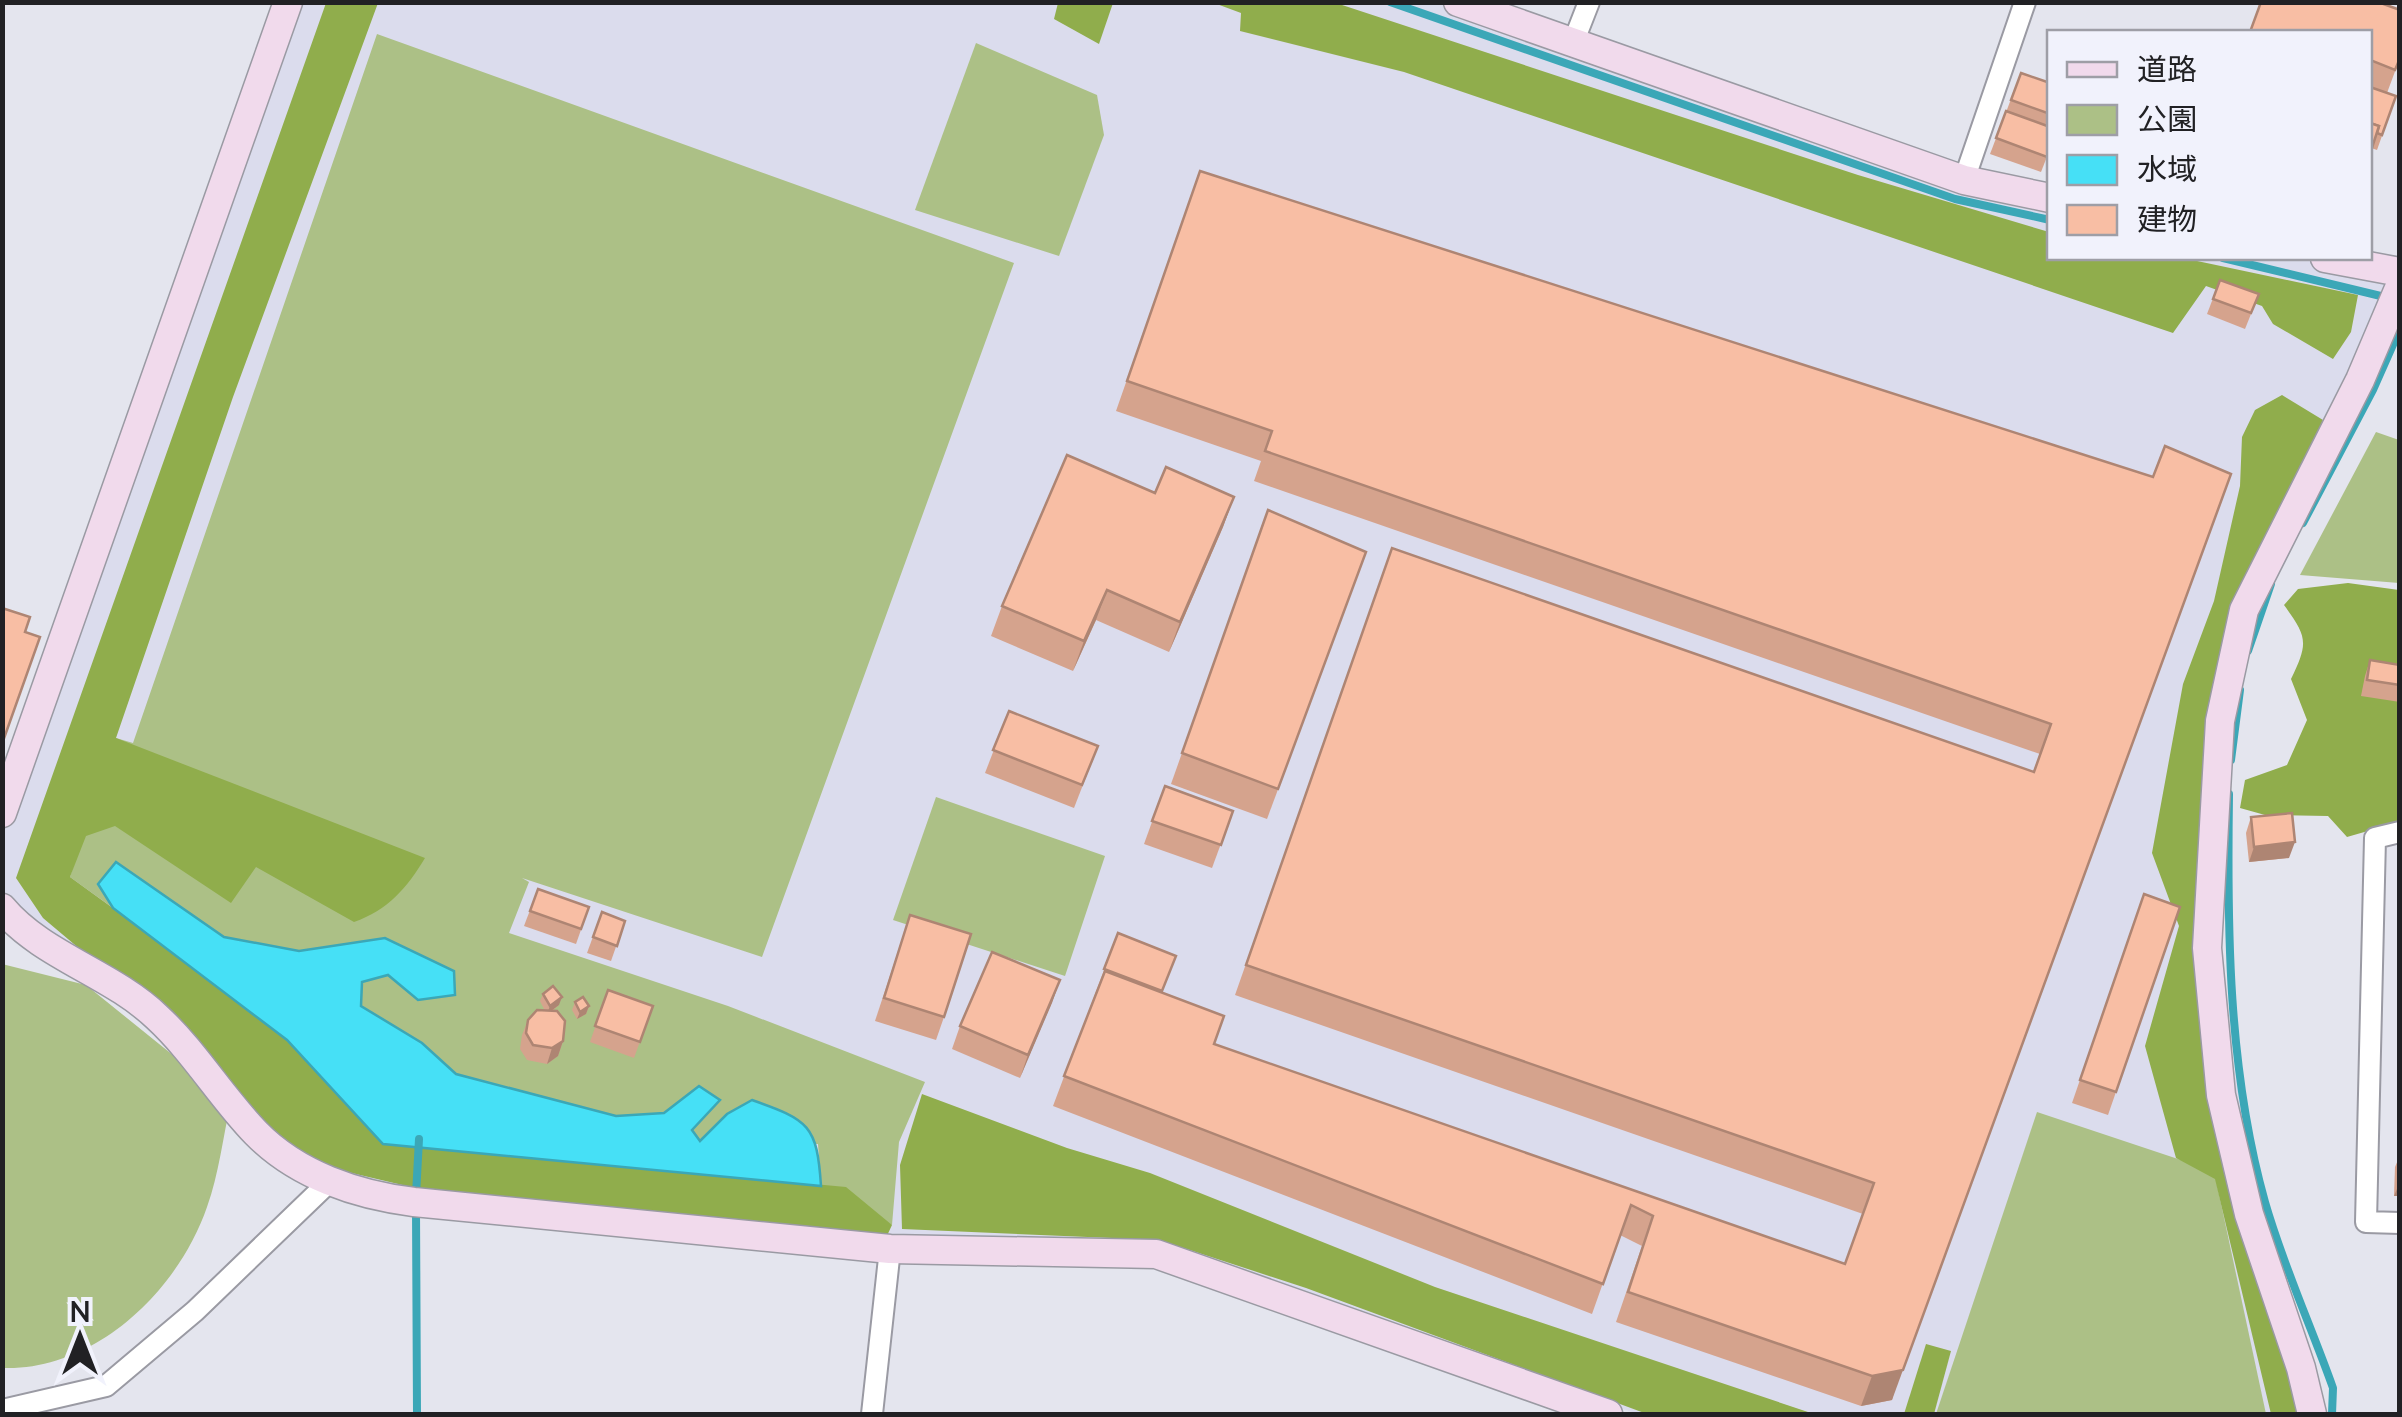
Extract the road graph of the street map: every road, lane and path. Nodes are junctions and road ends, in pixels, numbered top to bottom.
1 (288, 2) edge
2 (1458, 2) edge
3 (1588, 2) edge
4 (2026, 2) edge
5 (1573, 43) junction
6 (1964, 180) junction
7 (2047, 197) edge
8 (2335, 260) edge
9 (2400, 272) edge
10 (2400, 286) edge
11 (2, 813) edge
12 (2400, 832) edge
13 (2, 908) edge
14 (329, 1182) junction
15 (2400, 1223) edge
16 (890, 1250) junction
17 (2, 1410) edge
18 (872, 1414) edge
19 (1608, 1414) edge
20 (2312, 1414) edge

1 - 11 street
2 - 5 street
3 - 5 street
4 - 6 street
5 - 6 street
6 - 7 street
8 - 9 street
10 - 20 street
12 - 15 street
13 - 14 street
14 - 16 street
14 - 17 street
16 - 18 street
16 - 19 street

